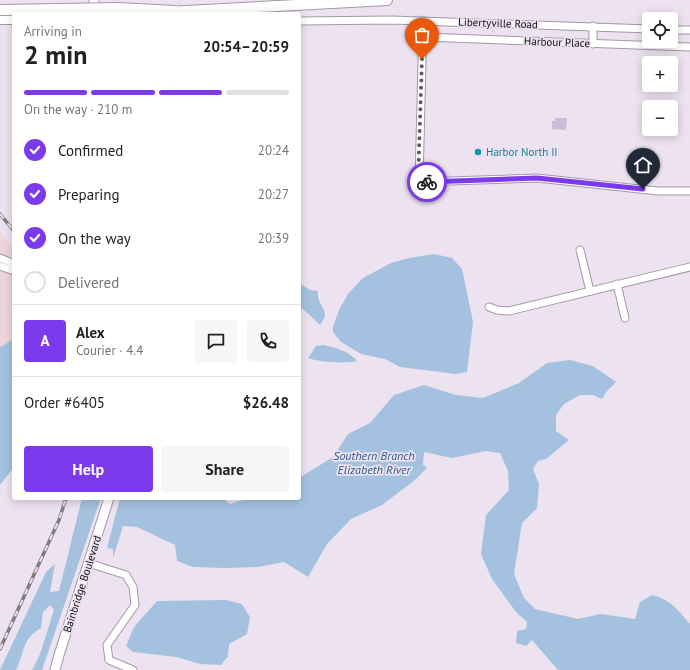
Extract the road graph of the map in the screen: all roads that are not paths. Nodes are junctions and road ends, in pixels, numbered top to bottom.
1 (94, 0) edge
2 (387, 0) edge
3 (0, 10) edge
4 (174, 11) junction
5 (95, 12) edge
6 (165, 12) edge
7 (0, 19) edge
8 (12, 19) edge
9 (301, 21) edge
10 (423, 21) junction
11 (593, 26) junction
12 (642, 29) edge
13 (678, 30) edge
14 (690, 30) edge
15 (423, 37) junction
16 (593, 44) junction
17 (690, 47) edge
18 (690, 191) edge
19 (580, 250) dead end
20 (0, 258) edge
21 (12, 263) edge
22 (0, 266) edge
23 (690, 267) edge
24 (12, 270) edge
25 (617, 284) junction
26 (590, 291) junction
27 (489, 307) dead end
28 (625, 318) dead end
29 (108, 500) edge
30 (88, 563) junction
31 (55, 670) edge
32 (133, 670) edge

1 - 5 main road
2 - 4 highway
3 - 4 highway, bridge
4 - 6 highway, bridge
7 - 8 highway
9 - 10 street, Libertyville Road
10 - 11 street, Libertyville Road
10 - 15 street
11 - 12 street, Libertyville Road
11 - 16 street
13 - 14 street
15 - 16 street, Harbour Place
15 - 18 street
16 - 17 street, Harbour Place
19 - 26 street
20 - 21 street
22 - 24 street
23 - 25 street
25 - 26 street
25 - 28 street
26 - 27 street
29 - 30 main road, Bainbridge Boulevard
30 - 31 main road, Bainbridge Boulevard
30 - 32 street

